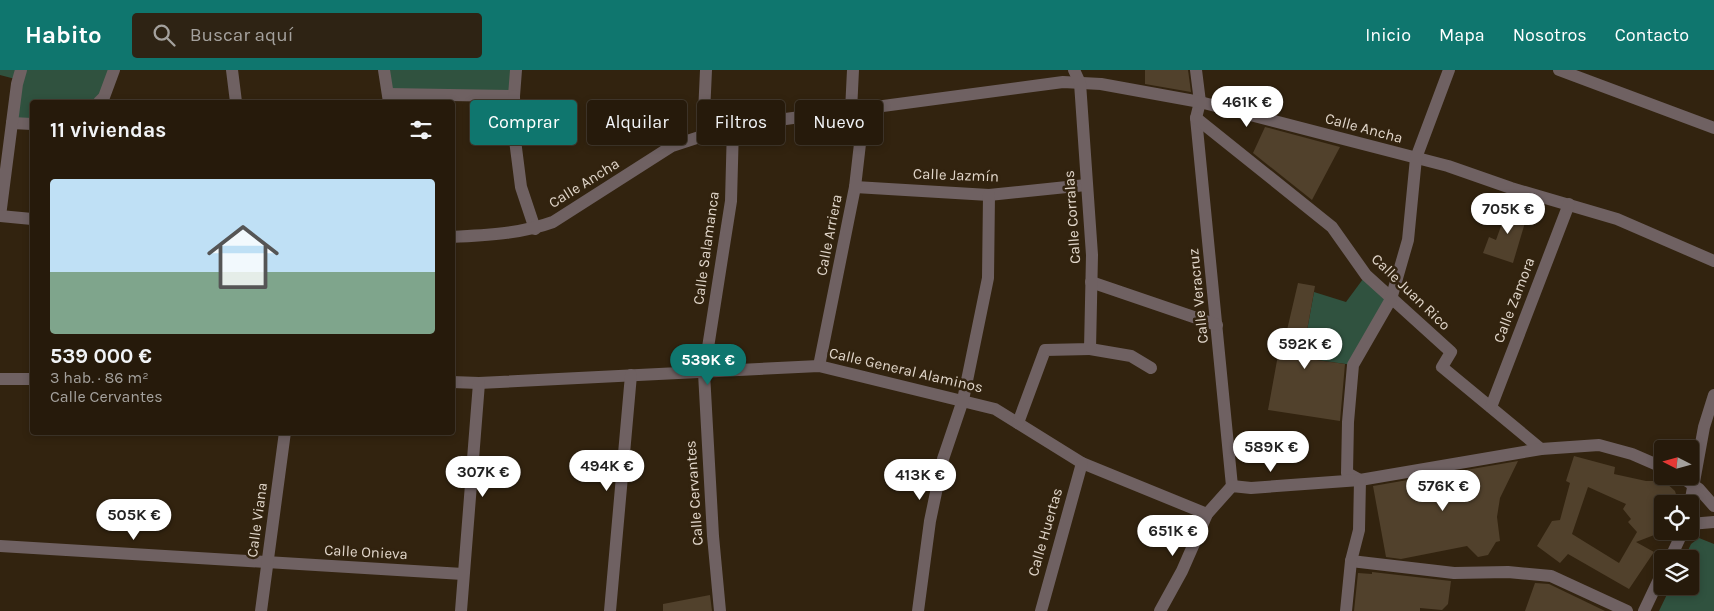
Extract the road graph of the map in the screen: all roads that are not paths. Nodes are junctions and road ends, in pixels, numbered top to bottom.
1 (22, 70) edge
2 (114, 70) edge
3 (232, 70) edge
4 (384, 70) edge
5 (516, 70) edge
6 (706, 70) edge
7 (854, 70) edge
8 (1074, 70) edge
9 (1196, 70) edge
10 (1449, 70) edge
11 (1560, 70) edge
12 (1080, 83) junction
13 (514, 96) junction
14 (389, 98) edge
15 (100, 100) edge
16 (236, 100) edge
17 (705, 100) edge
18 (856, 100) edge
19 (1200, 102) junction
20 (883, 106) edge
21 (1196, 118) junction
22 (12, 123) junction
23 (30, 124) edge
24 (1714, 128) edge
25 (697, 138) edge
26 (732, 145) edge
27 (856, 145) edge
28 (1416, 158) junction
29 (1086, 185) junction
30 (855, 187) junction
31 (989, 195) junction
32 (1569, 204) junction
33 (0, 216) edge
34 (30, 219) edge
35 (534, 228) junction
36 (455, 237) edge
37 (1714, 261) edge
38 (1091, 282) junction
39 (1391, 299) junction
40 (1217, 325) junction
41 (1090, 349) junction
42 (820, 366) junction
43 (1151, 368) dead end
44 (704, 373) junction
45 (631, 375) junction
46 (0, 379) edge
47 (30, 379) edge
48 (455, 382) edge
49 (479, 383) junction
50 (1714, 394) edge
51 (963, 400) junction
52 (1490, 407) junction
53 (1018, 423) junction
54 (285, 435) edge
55 (1541, 449) junction
56 (1699, 453) edge
57 (1082, 463) junction
58 (1654, 464) edge
59 (1360, 480) junction
60 (1694, 485) edge
61 (1232, 486) junction
62 (1714, 506) edge
63 (1207, 514) junction
64 (1714, 522) edge
65 (1699, 523) edge
66 (0, 546) edge
67 (1351, 561) junction
68 (267, 563) junction
69 (464, 574) junction
70 (1654, 590) edge
71 (262, 611) edge
72 (461, 611) edge
73 (610, 611) edge
74 (720, 611) edge
75 (918, 611) edge
76 (1041, 611) edge
77 (1160, 611) edge
78 (1346, 611) edge
79 (1627, 611) edge
80 (1644, 611) edge

1 - 22 street
2 - 15 street
3 - 16 street
4 - 14 street
5 - 13 street
6 - 17 street
7 - 18 street, Calle Arriera
8 - 12 street
9 - 19 street
10 - 28 street
11 - 24 street
12 - 19 street, Calle Ancha
12 - 20 street, Calle Ancha
12 - 29 street, Calle Corralas
13 - 14 street
13 - 35 street
19 - 21 street, Calle Veracruz
19 - 28 street, Calle Ancha
21 - 39 street, Calle Juan Rico
21 - 40 street, Calle Veracruz
22 - 23 street
22 - 33 street
25 - 35 street, Calle Ancha
26 - 44 street, Calle Salamanca
27 - 30 street, Calle Arriera
28 - 32 street, Calle Ancha
28 - 39 street
29 - 31 street, Calle Jazmín
29 - 38 street, Calle Corralas
30 - 31 street, Calle Jazmín
30 - 42 street, Calle Arriera
31 - 51 street
32 - 37 street, Calle Ancha
32 - 52 street, Calle Zamora
33 - 34 street
35 - 36 street, Calle Ancha
38 - 40 street
38 - 41 street, Calle Corralas
39 - 52 street, Calle Juan Rico
39 - 59 street
40 - 61 street, Calle Veracruz
41 - 43 street
41 - 53 street
42 - 44 street, Calle General Alaminos
42 - 51 street, Calle General Alaminos
44 - 45 street, Calle General Alaminos
44 - 74 street, Calle Cervantes
45 - 49 street, Calle General Alaminos
45 - 73 street
46 - 47 street
48 - 49 street, Calle General Alaminos
49 - 69 street
50 - 56 street
51 - 53 street, Calle General Alaminos
51 - 75 street
52 - 55 street, Calle Juan Rico
53 - 57 street, Calle General Alaminos
54 - 68 street, Calle Viana
55 - 58 street
55 - 59 street
57 - 63 street, Calle General Alaminos
57 - 76 street, Calle Huertas
59 - 61 street
59 - 67 street
60 - 62 street
61 - 63 street
63 - 77 street
64 - 65 street
66 - 68 street, Calle Onieva
67 - 78 street
67 - 79 street
68 - 69 street, Calle Onieva
68 - 71 street, Calle Viana
69 - 72 street
70 - 80 street

